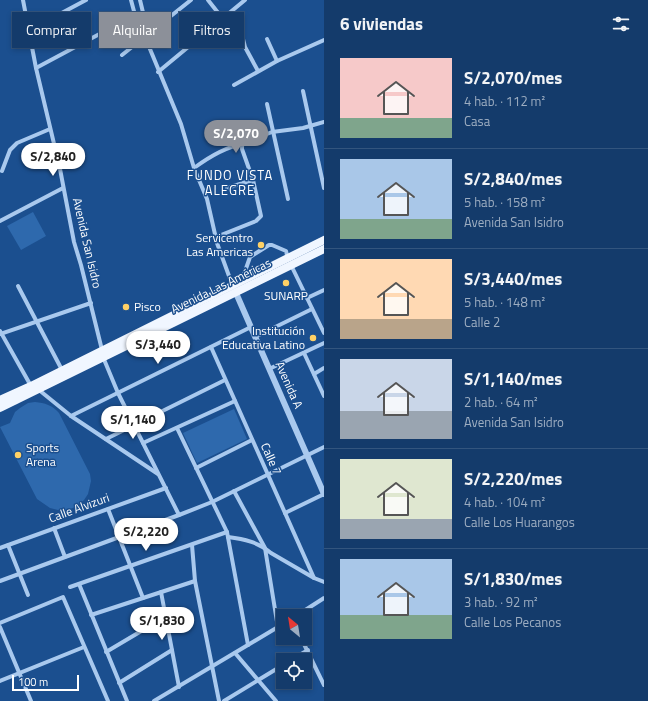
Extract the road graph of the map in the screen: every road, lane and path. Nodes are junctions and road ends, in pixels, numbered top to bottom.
1 (23, 0) edge
2 (86, 0) edge
3 (131, 0) edge
4 (140, 0) edge
5 (191, 0) edge
6 (208, 0) edge
7 (245, 0) edge
8 (25, 12) edge
9 (64, 12) edge
10 (134, 12) edge
11 (143, 12) edge
12 (217, 12) edge
13 (231, 12) edge
14 (171, 16) edge
15 (99, 34) edge
16 (267, 39) dead end
17 (324, 40) edge
18 (244, 42) edge
19 (32, 48) edge
20 (131, 48) edge
21 (149, 48) edge
22 (187, 48) edge
23 (122, 55) dead end
24 (277, 61) junction
25 (36, 68) junction
26 (258, 71) junction
27 (158, 72) junction
28 (234, 85) dead end
29 (302, 91) dead end
30 (267, 104) dead end
31 (324, 122) edge
32 (310, 126) junction
33 (50, 129) junction
34 (272, 132) junction
35 (244, 143) junction
36 (194, 168) junction
37 (2, 171) dead end
38 (253, 180) junction
39 (63, 188) junction
40 (227, 188) dead end
41 (324, 188) edge
42 (288, 199) dead end
43 (0, 221) edge
44 (216, 237) junction
45 (324, 240) edge
46 (324, 249) edge
47 (308, 253) junction
48 (289, 262) junction
49 (242, 281) junction
50 (18, 286) dead end
51 (234, 289) junction
52 (324, 290) edge
53 (307, 298) junction
54 (91, 303) junction
55 (312, 309) junction
56 (36, 321) junction
57 (251, 327) junction
58 (324, 331) edge
59 (0, 333) edge
60 (255, 337) junction
61 (324, 343) edge
62 (211, 347) junction
63 (304, 353) junction
64 (103, 354) junction
65 (324, 368) edge
66 (270, 369) junction
67 (62, 370) junction
68 (314, 374) junction
69 (225, 380) junction
70 (31, 386) junction
71 (39, 390) junction
72 (118, 393) junction
73 (324, 396) edge
74 (0, 400) edge
75 (235, 401) junction
76 (0, 408) edge
77 (71, 416) junction
78 (134, 425) junction
79 (177, 428) junction
80 (106, 439) junction
81 (252, 440) junction
82 (143, 444) junction
83 (324, 446) edge
84 (307, 455) junction
85 (196, 468) junction
86 (159, 474) junction
87 (268, 474) junction
88 (166, 488) junction
89 (234, 491) junction
90 (324, 494) edge
91 (212, 502) junction
92 (108, 509) junction
93 (285, 513) junction
94 (179, 515) junction
95 (54, 528) junction
96 (227, 532) junction
97 (119, 538) junction
98 (228, 538) junction
99 (8, 545) junction
100 (192, 545) junction
101 (0, 548) edge
102 (265, 548) junction
103 (65, 557) junction
104 (130, 566) junction
105 (20, 574) junction
106 (314, 578) junction
107 (0, 581) edge
108 (195, 581) junction
109 (324, 582) edge
110 (79, 584) junction
111 (70, 587) dead end
112 (161, 592) junction
113 (28, 595) dead end
114 (143, 598) junction
115 (324, 598) edge
116 (307, 609) edge
117 (91, 615) junction
118 (276, 616) edge
119 (165, 617) junction
120 (0, 623) edge
121 (0, 627) edge
122 (276, 629) edge
123 (248, 645) junction
124 (305, 645) edge
125 (84, 647) junction
126 (172, 650) junction
127 (308, 650) junction
128 (106, 652) junction
129 (235, 653) junction
130 (303, 653) edge
131 (213, 666) junction
132 (276, 669) edge
133 (20, 673) junction
134 (258, 680) junction
135 (0, 681) edge
136 (119, 683) junction
137 (324, 684) edge
138 (178, 687) junction
139 (31, 701) edge
140 (108, 701) edge
141 (126, 701) edge
142 (154, 701) edge
143 (219, 701) edge
144 (224, 701) edge
145 (276, 701) edge

1 - 8 street, Avenida San Isidro
2 - 9 street
3 - 10 street
4 - 11 street
5 - 14 street
6 - 12 street
7 - 13 street
15 - 25 street
16 - 24 street
17 - 24 street
18 - 26 street
19 - 25 street, Avenida San Isidro
20 - 23 street
21 - 27 street
22 - 27 street
24 - 26 street
25 - 33 street, Avenida San Isidro
26 - 28 street
27 - 36 street
29 - 32 street
30 - 34 street
31 - 32 street
32 - 34 street
32 - 41 street
33 - 37 street
33 - 39 street, Avenida San Isidro
34 - 35 street
34 - 42 street
35 - 36 street
35 - 38 street
36 - 44 street
38 - 40 street
38 - 44 street
39 - 43 street
39 - 54 street, Avenida San Isidro
44 - 51 street
45 - 47 main road, Avenida Las Américas
46 - 47 main road, Avenida Las Américas
47 - 48 main road, Avenida Las Américas
48 - 49 main road, Avenida Las Américas
48 - 49 street
48 - 51 main road, Avenida Las Américas
48 - 53 street
49 - 51 main road, Avenida Las Américas
50 - 56 street
51 - 57 street, Avenida A
51 - 64 main road, Avenida Las Américas
52 - 53 street
53 - 55 street
54 - 56 street
54 - 64 street, Avenida San Isidro
55 - 58 street
55 - 60 street
56 - 59 street
56 - 67 street
57 - 60 street, Avenida A
57 - 62 street
59 - 70 street
60 - 66 street, Avenida A
61 - 63 street
62 - 69 street, Calle 7
62 - 72 street
63 - 66 street
63 - 68 street
64 - 67 main road, Avenida Las Américas
64 - 71 main road, Avenida Las Américas
64 - 72 street, Avenida San Isidro
65 - 68 street
66 - 84 street, Avenida A
67 - 70 main road, Avenida Las Américas
68 - 73 street
69 - 75 street, Calle 7
69 - 78 street
70 - 74 main road, Avenida Las Américas
71 - 76 main road, Avenida Las Américas
71 - 77 street
72 - 77 street
72 - 78 street, Avenida San Isidro
75 - 79 street
75 - 81 street, Calle 7
77 - 80 street
78 - 80 street
78 - 82 street, Avenida San Isidro
79 - 82 street
79 - 85 street
80 - 86 street
81 - 85 street
81 - 87 street, Calle 7
82 - 86 street, Avenida San Isidro
83 - 84 street
84 - 87 street
84 - 90 street, Avenida A
85 - 91 street
86 - 88 street, Avenida San Isidro
87 - 89 street
87 - 93 street, Calle 7
88 - 92 street, Calle Alvizuri
88 - 94 street, Avenida San Isidro
89 - 91 street
89 - 102 street
90 - 93 street
91 - 94 street
91 - 96 street
92 - 95 street, Calle Alvizuri
92 - 97 street
93 - 106 street, Calle 7
94 - 97 street
95 - 99 street, Calle Alvizuri
95 - 103 street
96 - 98 street
96 - 100 street
97 - 103 street
97 - 104 street
98 - 102 street
98 - 123 street
99 - 101 street, Calle Alvizuri
99 - 105 street
100 - 104 street
100 - 108 street
102 - 106 street
102 - 118 street
103 - 105 street
104 - 110 street
104 - 114 street
105 - 107 street
105 - 113 street
106 - 109 street
108 - 112 street
108 - 131 street
110 - 111 street
110 - 117 street
112 - 114 street
112 - 119 street
114 - 117 street
115 - 116 street
117 - 128 street
119 - 126 street
119 - 128 street
120 - 125 street
121 - 133 street
122 - 123 street
123 - 129 street
124 - 127 street
125 - 133 street
125 - 140 street
126 - 136 street
126 - 138 street
127 - 130 street
127 - 137 street
128 - 136 street
129 - 131 street
129 - 134 street
131 - 138 street
131 - 143 street
132 - 134 street
133 - 135 street
133 - 139 street
134 - 144 street
134 - 145 street
136 - 141 street
138 - 142 street

